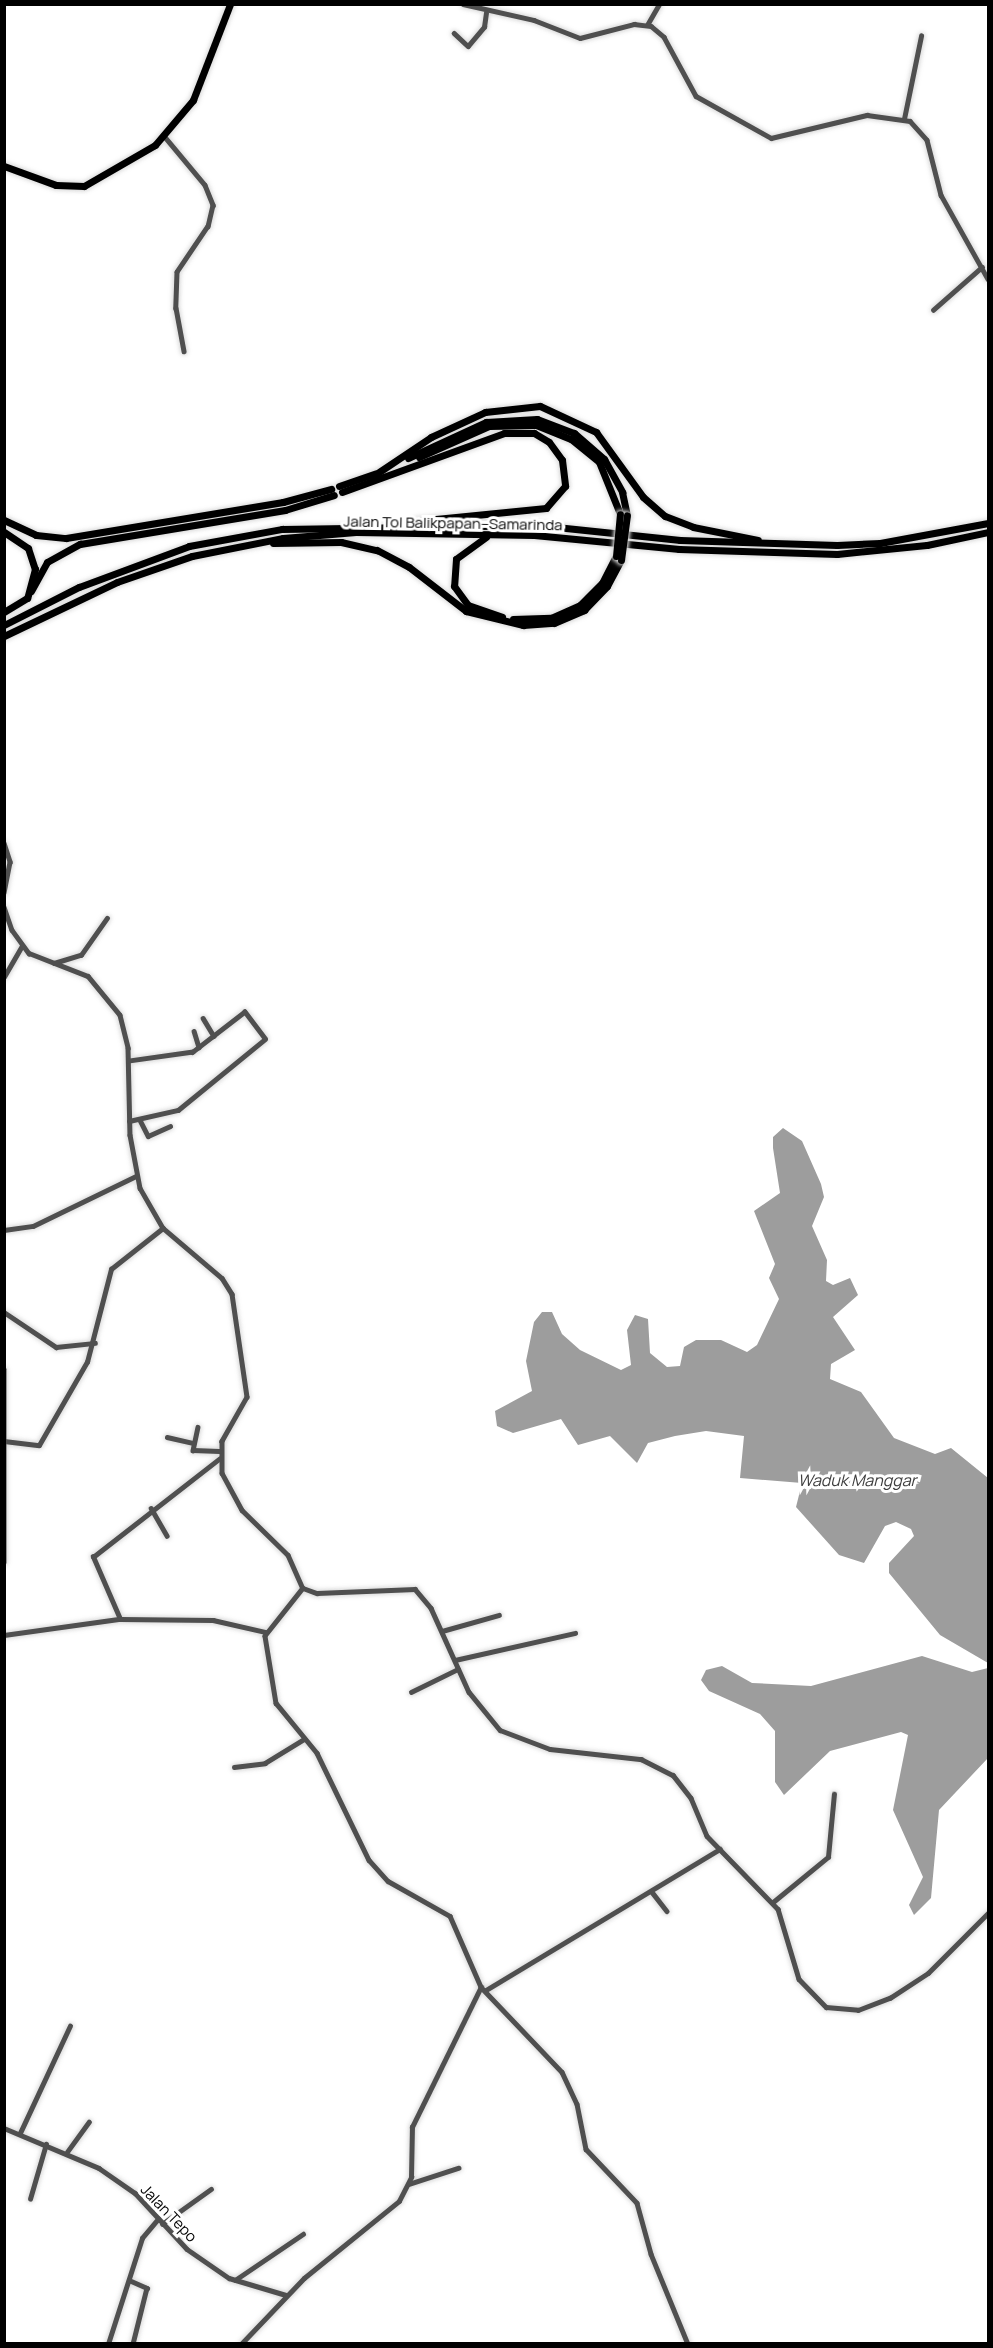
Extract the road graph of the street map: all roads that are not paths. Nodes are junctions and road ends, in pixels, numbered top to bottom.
1 (230, 4) edge
2 (463, 4) edge
3 (659, 4) edge
4 (486, 13) junction
5 (647, 25) junction
6 (454, 33) dead end
7 (921, 36) dead end
8 (904, 119) junction
9 (165, 137) junction
10 (4, 166) edge
11 (982, 267) junction
12 (988, 277) edge
13 (933, 310) dead end
14 (184, 351) dead end
15 (380, 474) junction
16 (340, 489) dead end
17 (4, 520) edge
18 (988, 523) edge
19 (390, 525) junction
20 (4, 532) edge
21 (988, 532) edge
22 (494, 534) junction
23 (803, 544) junction
24 (235, 545) junction
25 (619, 558) junction
26 (31, 591) junction
27 (4, 612) edge
28 (4, 625) edge
29 (4, 636) edge
30 (4, 843) edge
31 (5, 881) edge
32 (4, 892) edge
33 (4, 907) edge
34 (107, 918) dead end
35 (22, 946) junction
36 (54, 963) junction
37 (4, 977) edge
38 (203, 1018) dead end
39 (194, 1031) dead end
40 (214, 1036) junction
41 (199, 1047) junction
42 (129, 1061) junction
43 (140, 1120) junction
44 (129, 1121) junction
45 (170, 1126) dead end
46 (136, 1176) junction
47 (163, 1228) junction
48 (4, 1230) edge
49 (4, 1312) edge
50 (95, 1343) junction
51 (4, 1369) edge
52 (198, 1427) dead end
53 (166, 1437) dead end
54 (6, 1441) edge
55 (193, 1443) junction
56 (219, 1451) junction
57 (219, 1460) junction
58 (151, 1508) junction
59 (167, 1536) dead end
60 (4, 1562) edge
61 (303, 1588) junction
62 (499, 1615) dead end
63 (120, 1619) junction
64 (442, 1631) junction
65 (266, 1632) junction
66 (575, 1633) dead end
67 (4, 1635) edge
68 (455, 1660) junction
69 (458, 1669) junction
70 (411, 1692) dead end
71 (304, 1739) junction
72 (234, 1767) dead end
73 (834, 1794) dead end
74 (720, 1849) junction
75 (651, 1892) junction
76 (773, 1902) junction
77 (667, 1911) dead end
78 (988, 1913) edge
79 (483, 1988) junction
80 (70, 2026) dead end
81 (90, 2122) dead end
82 (4, 2128) edge
83 (20, 2133) junction
84 (46, 2144) junction
85 (67, 2152) junction
86 (458, 2168) dead end
87 (409, 2184) junction
88 (211, 2189) dead end
89 (30, 2199) dead end
90 (160, 2221) junction
91 (303, 2234) dead end
92 (129, 2280) junction
93 (235, 2280) junction
94 (286, 2295) junction
95 (243, 2342) edge
96 (108, 2343) edge
97 (133, 2343) edge
98 (688, 2343) edge

1 - 9 highway
2 - 4 street
3 - 5 street
4 - 5 street
4 - 6 street
5 - 8 street
7 - 8 street
8 - 11 street
9 - 10 highway
9 - 14 street
11 - 12 street
11 - 13 street
15 - 16 highway
15 - 19 highway
15 - 23 highway
15 - 25 highway, bridge
17 - 26 highway
18 - 23 highway, Jalan Tol Balikpapan–Samarinda
19 - 23 highway, Jalan Tol Balikpapan–Samarinda
19 - 28 highway, Jalan Tol Balikpapan–Samarinda
20 - 26 highway
21 - 22 highway, Jalan Tol Balikpapan–Samarinda
22 - 24 highway, Jalan Tol Balikpapan–Samarinda
22 - 25 highway
24 - 25 highway
24 - 29 highway, Jalan Tol Balikpapan–Samarinda
26 - 27 highway
30 - 31 street
31 - 32 street
33 - 35 street
34 - 36 street
35 - 36 street
35 - 37 street
36 - 42 street
38 - 40 street
39 - 41 street
40 - 41 street
40 - 43 street
41 - 42 street
42 - 44 street
43 - 44 street
43 - 45 street
44 - 46 street
46 - 47 street
46 - 48 street
47 - 50 street
47 - 56 street
49 - 50 street
50 - 54 street
51 - 54 street
52 - 55 street
53 - 55 street
54 - 60 street
55 - 56 street
56 - 57 street
57 - 58 street
57 - 61 street
58 - 59 street
58 - 63 street
61 - 64 street
61 - 65 street
62 - 64 street
63 - 65 street
63 - 67 street
64 - 68 street
65 - 71 street
66 - 68 street
68 - 69 street
69 - 70 street
69 - 74 street
71 - 72 street
71 - 79 street
73 - 76 street
74 - 75 street
74 - 76 street
75 - 77 street
75 - 79 street
76 - 78 street
79 - 87 street
79 - 98 street
80 - 83 street
81 - 85 street
82 - 83 street, Jalan Tepo
83 - 84 street, Jalan Tepo
84 - 85 street, Jalan Tepo
84 - 89 street
85 - 90 street, Jalan Tepo
86 - 87 street
87 - 94 street
88 - 90 street
90 - 92 street
90 - 93 street, Jalan Tepo
91 - 93 street
92 - 96 street
92 - 97 street
93 - 94 street, Jalan Tepo
94 - 95 street

